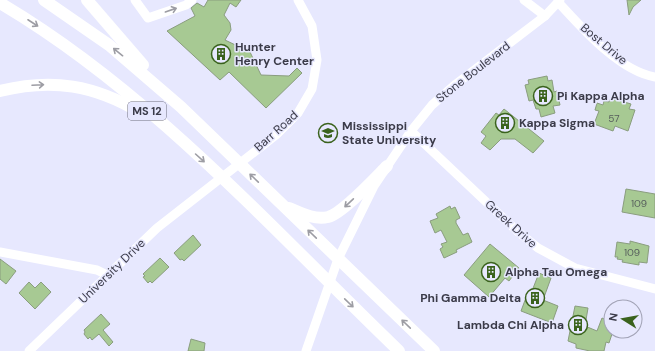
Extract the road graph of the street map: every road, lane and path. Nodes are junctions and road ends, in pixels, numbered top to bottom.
1 (44, 0) edge
2 (87, 0) edge
3 (135, 0) edge
4 (192, 0) edge
5 (298, 0) edge
6 (524, 0) edge
7 (559, 1) edge
8 (0, 3) edge
9 (545, 16) junction
10 (655, 77) edge
11 (0, 91) edge
12 (182, 107) junction
13 (411, 131) junction
14 (184, 144) junction
15 (387, 166) junction
16 (198, 195) joint
17 (282, 206) junction
18 (0, 252) edge
19 (338, 258) junction
20 (107, 276) junction
21 (330, 284) junction
22 (655, 289) edge
23 (29, 351) edge
24 (306, 351) edge
25 (399, 351) edge
26 (434, 351) edge

12 -> 1 main road, MS 12
2 - 12 main road
3 -> 4 street
5 - 16 street, Barr Road
6 - 9 street
7 - 9 street, Stone Boulevard
7 - 10 street, Bost Drive
8 -> 14 main road, MS 12
9 - 13 street, Stone Boulevard
11 -> 14 main road
17 -> 12 main road, MS 12
13 - 15 street, Stone Boulevard
13 - 22 street, Greek Drive
14 -> 21 main road, MS 12
15 -> 17 main road
15 - 19 street, Stone Boulevard
16 - 20 street, University Drive
19 -> 17 main road, MS 12
18 - 20 street
19 - 21 street, Stone Boulevard
26 -> 19 main road, MS 12
20 - 23 street, University Drive
21 - 24 street, Stone Boulevard
21 -> 25 main road, MS 12

